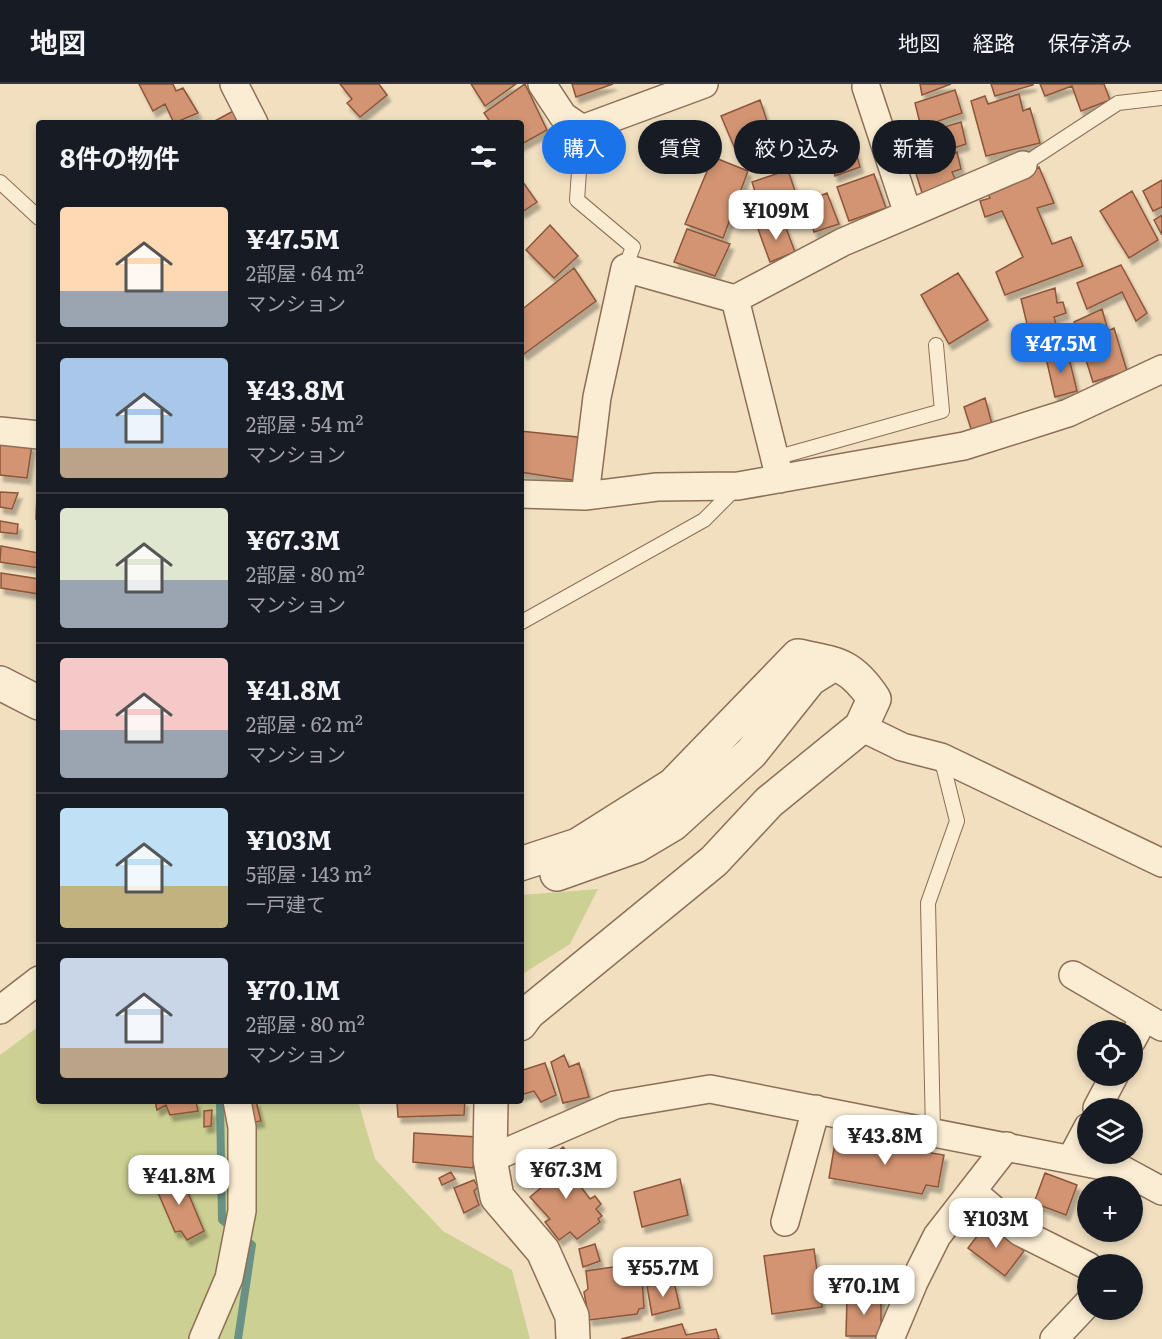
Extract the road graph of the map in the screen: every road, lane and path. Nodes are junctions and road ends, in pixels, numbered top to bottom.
1 (234, 84) edge
2 (543, 84) edge
3 (704, 84) edge
4 (866, 87) dead end
5 (1162, 98) edge
6 (252, 120) edge
7 (569, 120) edge
8 (606, 120) edge
9 (1023, 165) joint
10 (579, 174) edge
11 (0, 182) edge
12 (908, 214) junction
13 (36, 215) edge
14 (625, 268) junction
15 (735, 299) junction
16 (936, 345) dead end
17 (1162, 369) edge
18 (0, 431) edge
19 (36, 435) edge
20 (777, 468) junction
21 (738, 486) junction
22 (524, 494) edge
23 (585, 496) junction
24 (524, 620) edge
25 (834, 664) junction
26 (1, 684) edge
27 (36, 702) edge
28 (861, 727) junction
29 (941, 758) junction
30 (524, 863) edge
31 (1162, 863) edge
32 (524, 885) edge
33 (1073, 975) dead end
34 (36, 982) edge
35 (0, 1010) edge
36 (524, 1018) edge
37 (1146, 1028) edge
38 (238, 1104) edge
39 (491, 1104) edge
40 (816, 1109) junction
41 (933, 1131) junction
42 (1007, 1146) junction
43 (1077, 1148) edge
44 (490, 1159) junction
45 (1071, 1159) junction
46 (1162, 1191) edge
47 (973, 1192) junction
48 (785, 1222) dead end
49 (1077, 1260) edge
50 (1077, 1315) edge
51 (202, 1339) edge
52 (573, 1339) edge
53 (890, 1339) edge
54 (1054, 1339) edge

1 - 6 street
2 - 7 street
3 - 8 street
4 - 12 street
5 - 9 lane
9 - 12 street
10 - 14 lane
11 - 13 lane
12 - 15 street
14 - 15 street
14 - 23 street
15 - 20 street
16 - 20 lane
17 - 20 street
18 - 19 street
20 - 21 street
21 - 23 street
21 - 24 lane
22 - 23 street
25 - 28 street
25 - 30 street
25 - 32 street
26 - 27 street
28 - 29 street
28 - 36 street
29 - 31 street
29 - 41 lane
33 - 37 street
34 - 35 street
38 - 51 street
39 - 44 street
40 - 41 street
40 - 44 street
40 - 48 street
41 - 42 street
42 - 45 street
42 - 47 street
43 - 45 street
44 - 52 street
45 - 46 street
47 - 49 street
47 - 53 street
50 - 54 street

